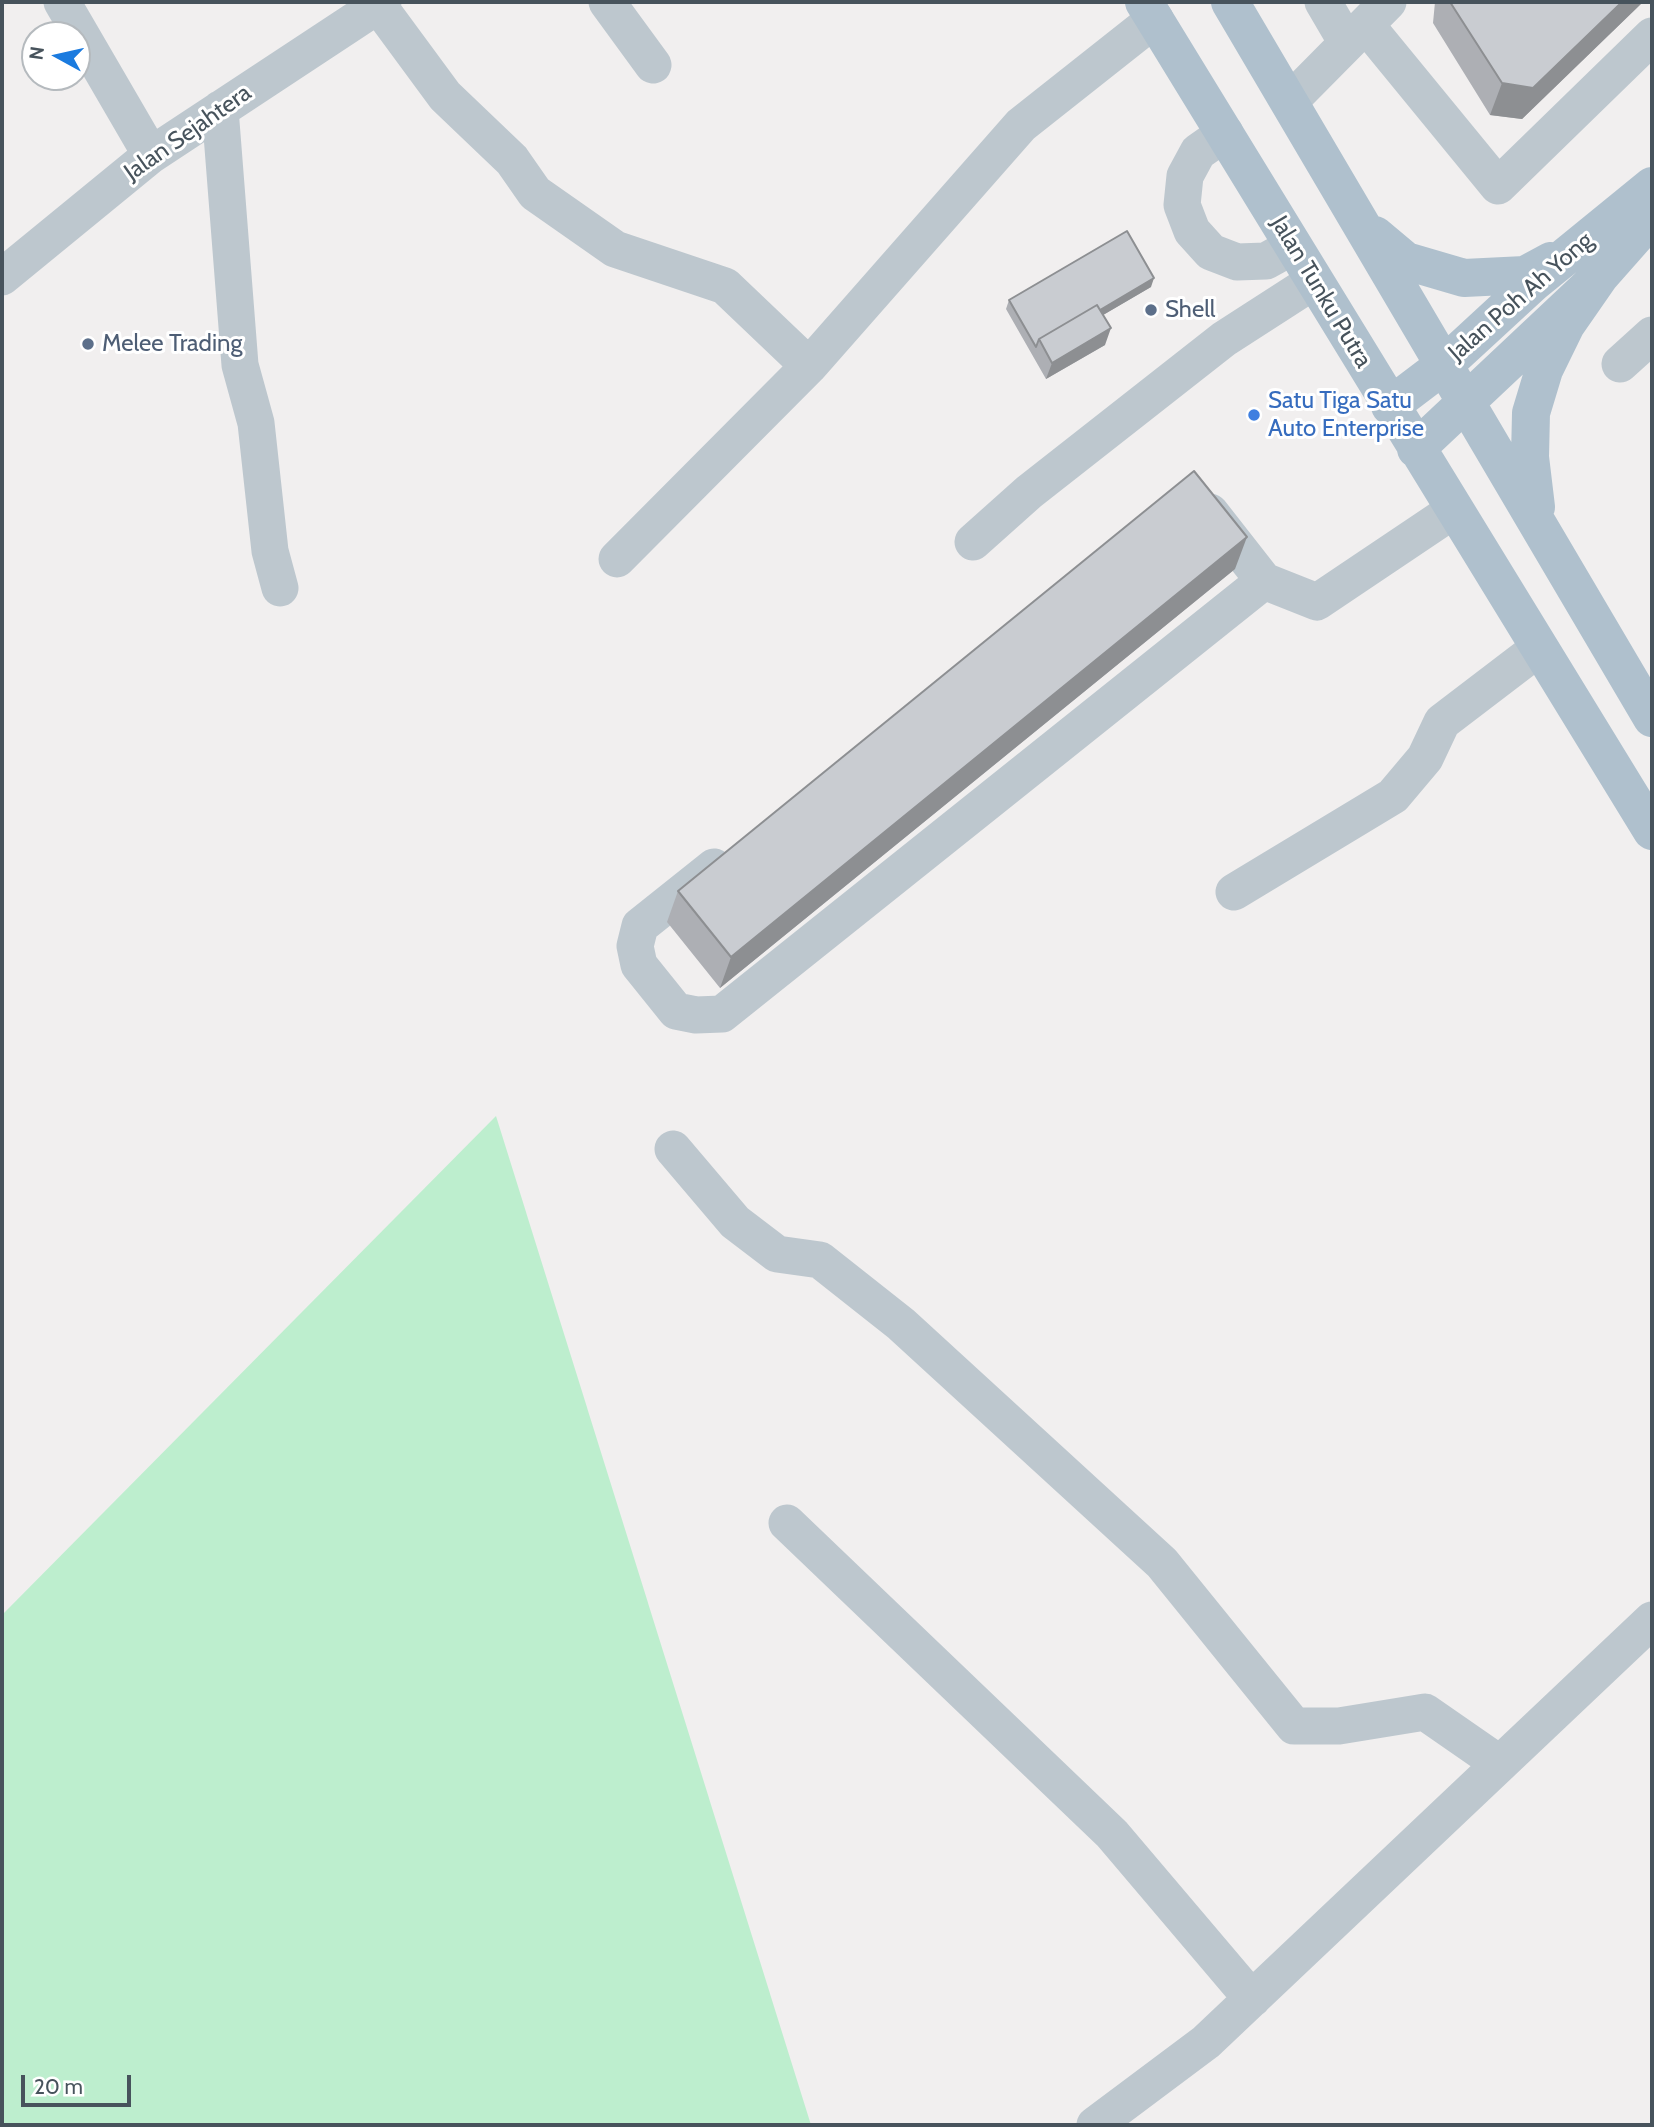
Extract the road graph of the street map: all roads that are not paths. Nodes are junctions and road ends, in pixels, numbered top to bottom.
1 (62, 2) edge
2 (607, 2) edge
3 (1230, 2) edge
4 (1323, 2) edge
5 (381, 3) edge
6 (1150, 10) edge
7 (1367, 23) edge
8 (1652, 36) edge
9 (653, 65) dead end
10 (1289, 102) junction
11 (220, 109) junction
12 (1225, 133) junction
13 (151, 155) junction
14 (1652, 186) edge
15 (1652, 217) edge
16 (1360, 222) junction
17 (1293, 246) junction
18 (1589, 261) junction
19 (2, 277) edge
20 (1314, 281) junction
21 (1652, 335) edge
22 (1620, 364) dead end
23 (1444, 365) junction
24 (809, 366) junction
25 (1467, 404) junction
26 (1390, 406) junction
27 (1416, 449) junction
28 (1178, 494) edge
29 (1454, 510) junction
30 (972, 542) dead end
31 (617, 559) dead end
32 (1264, 581) junction
33 (1575, 587) junction
34 (280, 588) dead end
35 (1539, 648) junction
36 (1652, 718) edge
37 (1652, 831) edge
38 (737, 848) edge
39 (1234, 892) dead end
40 (673, 1149) dead end
41 (787, 1523) dead end
42 (1652, 1620) edge
43 (1500, 1764) junction
44 (1252, 1999) junction
45 (1096, 2125) edge

1 - 13 street
2 - 9 street
3 - 10 main road
4 - 7 street
5 - 11 street, Jalan Sejahtera
5 - 24 street
6 - 12 main road, Jalan Tunku Putra
6 - 24 street
7 - 8 street
7 - 10 street
10 - 16 main road
11 - 13 street, Jalan Sejahtera
11 - 34 street
12 - 17 main road, Jalan Tunku Putra
12 - 17 street
13 - 19 street, Jalan Sejahtera
14 - 18 main road, Jalan Poh Ah Yong
15 - 18 main road, Jalan Poh Ah Yong
16 - 18 main road
16 - 23 main road
17 - 20 main road, Jalan Tunku Putra
18 - 23 main road, Jalan Poh Ah Yong
18 - 25 main road, Jalan Poh Ah Yong
18 - 33 main road
20 - 26 main road, Jalan Tunku Putra
20 - 30 street
21 - 22 street
23 - 25 main road
23 - 26 main road, Jalan Poh Ah Yong
24 - 31 street
25 - 27 main road, Jalan Poh Ah Yong
25 - 33 main road
26 - 27 main road, Jalan Tunku Putra
27 - 29 main road, Jalan Tunku Putra
28 - 32 street
29 - 32 street
29 - 35 main road, Jalan Tunku Putra
32 - 38 street
33 - 36 main road
35 - 37 main road, Jalan Tunku Putra
35 - 39 street
40 - 43 street
41 - 44 street
42 - 43 street
43 - 44 street
44 - 45 street

